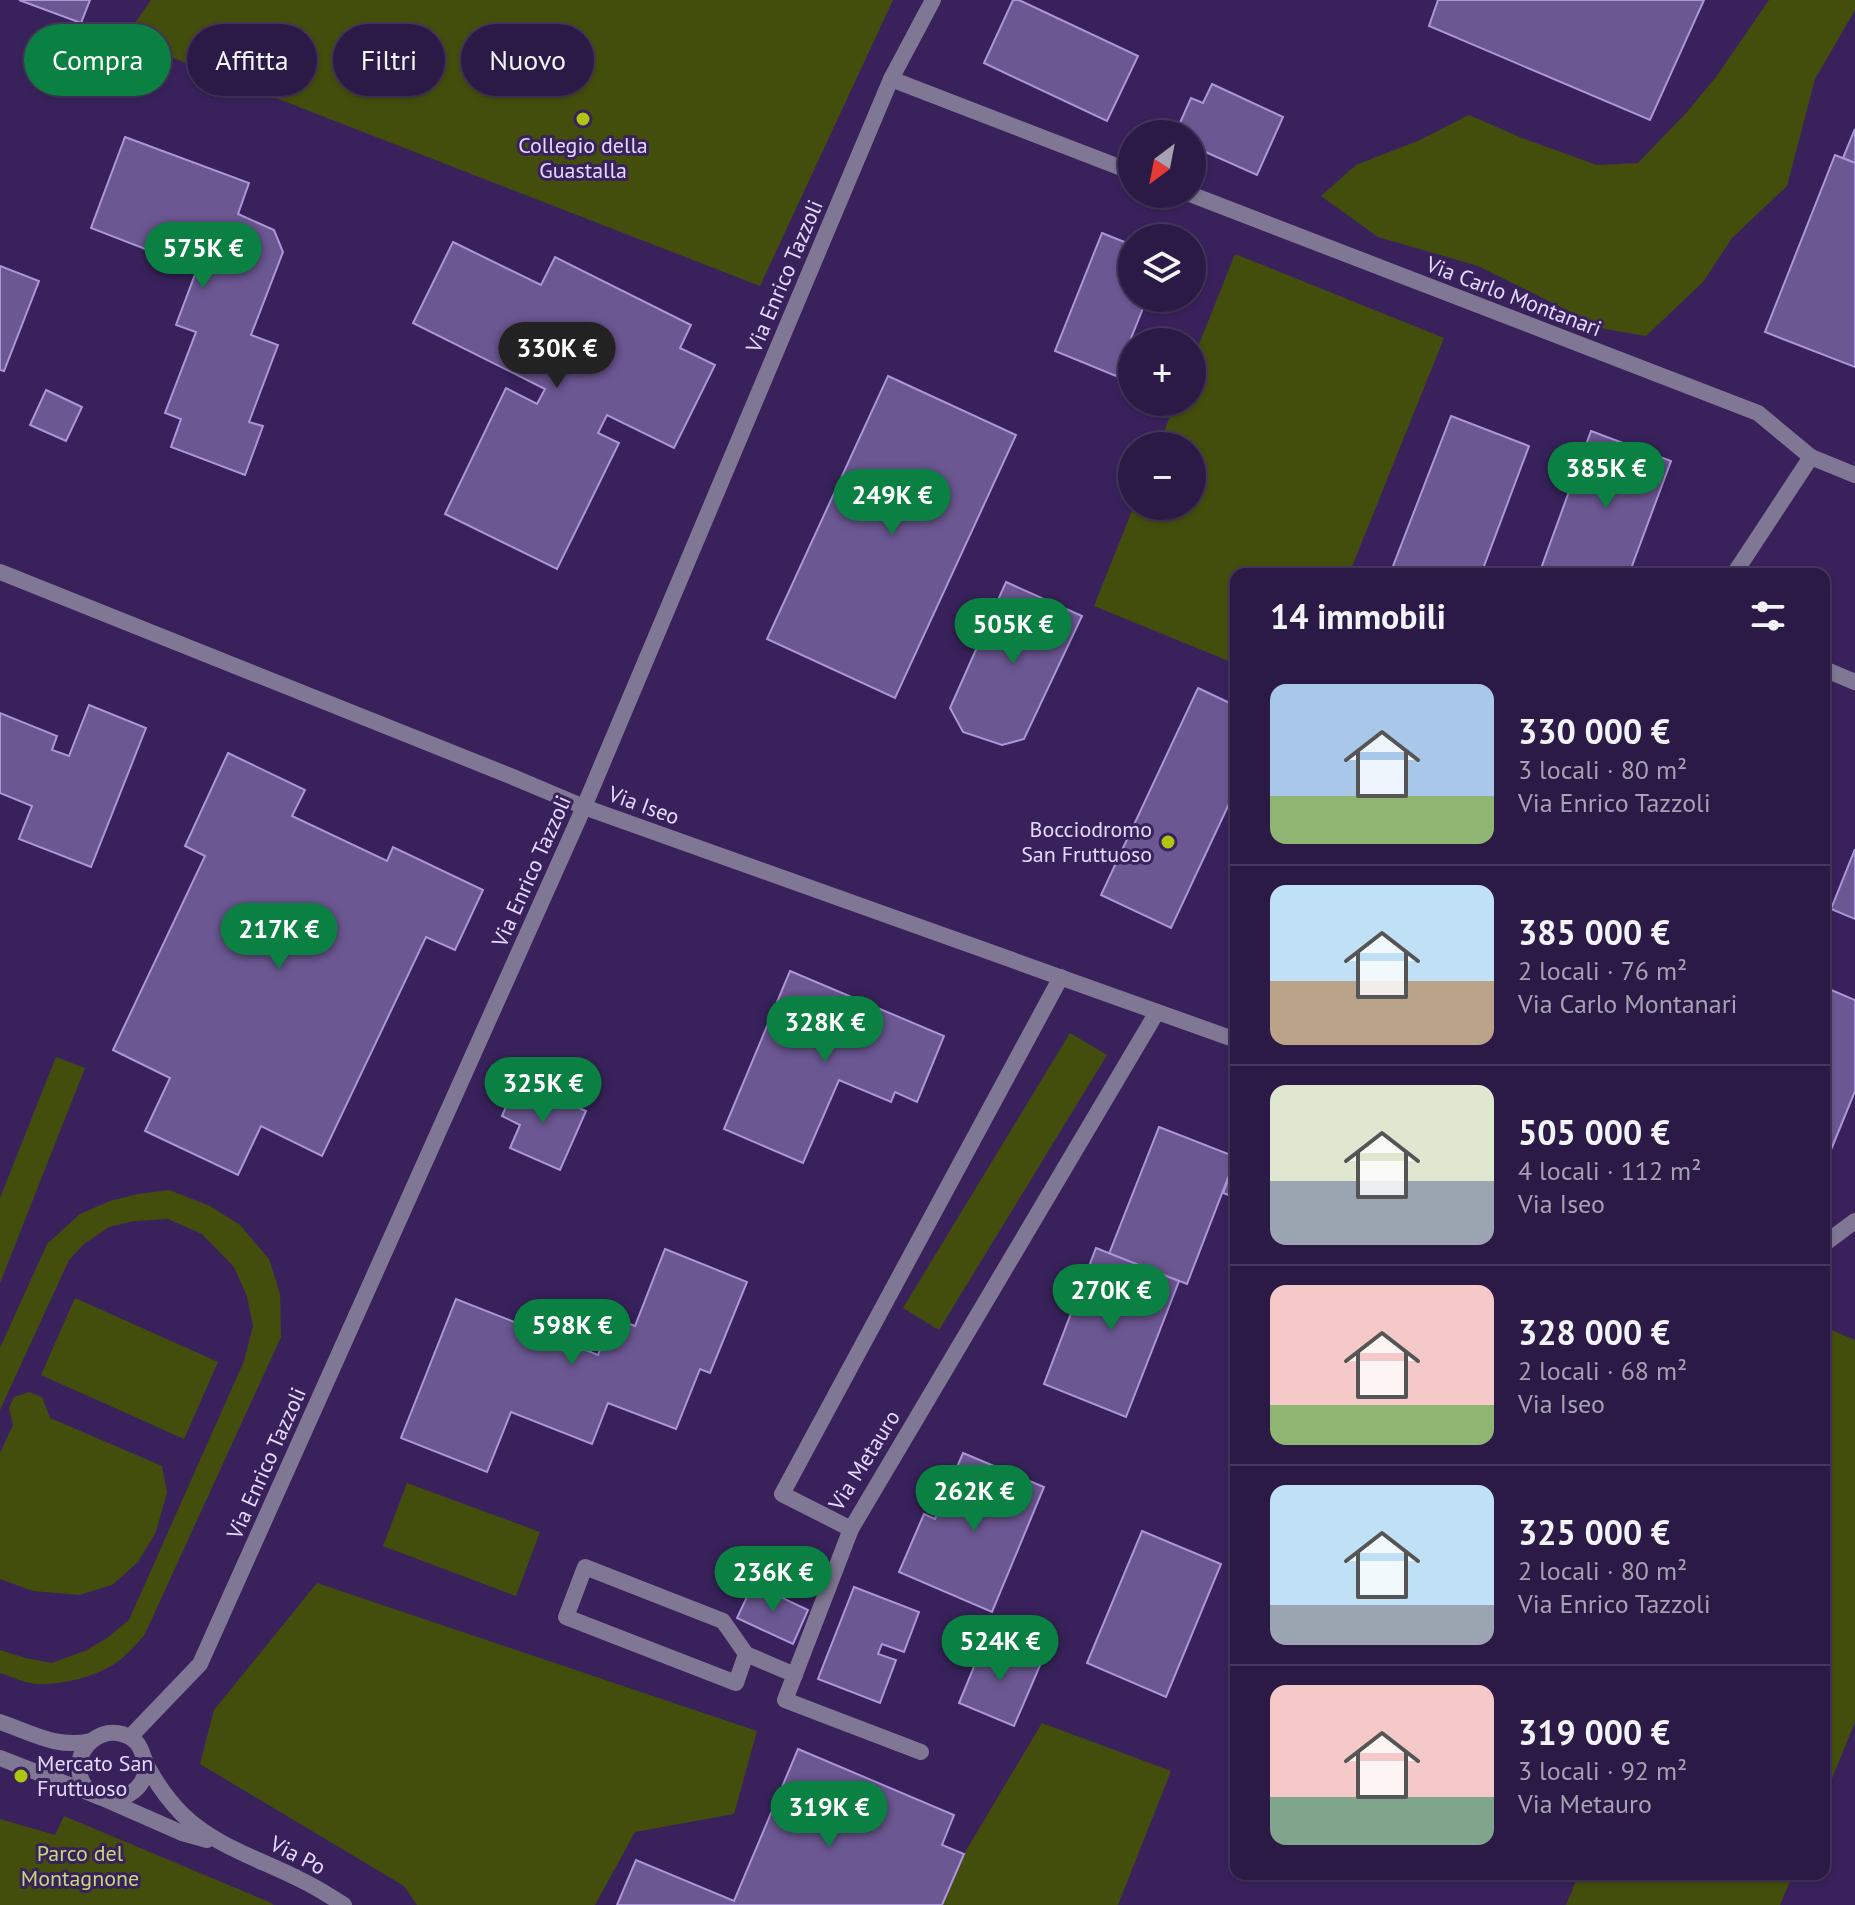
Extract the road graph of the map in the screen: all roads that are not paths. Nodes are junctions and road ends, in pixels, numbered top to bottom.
1 (933, 0) edge
2 (891, 79) junction
3 (1118, 167) edge
4 (1206, 200) edge
5 (1811, 457) junction
6 (1855, 475) edge
7 (1738, 568) edge
8 (0, 572) edge
9 (1830, 672) edge
10 (1855, 682) edge
11 (584, 807) junction
12 (1061, 977) junction
13 (1157, 1012) junction
14 (1230, 1038) edge
15 (1855, 1221) edge
16 (1830, 1240) edge
17 (851, 1529) junction
18 (746, 1654) junction
19 (795, 1675) junction
20 (0, 1722) edge
21 (130, 1737) junction
22 (91, 1741) junction
23 (921, 1752) dead end
24 (0, 1758) edge
25 (147, 1766) junction
26 (100, 1797) junction
27 (232, 1848) junction
28 (344, 1905) edge

1 - 2 street, Via Enrico Tazzoli
2 - 3 street
2 - 11 street, Via Enrico Tazzoli
4 - 5 street, Via Carlo Montanari
5 - 6 street, Via Carlo Montanari
5 - 7 street
8 - 11 street, Via Iseo
9 - 10 street
11 - 12 street, Via Iseo
11 - 21 street, Via Enrico Tazzoli
12 - 13 street, Via Iseo
12 - 17 street, Via Metauro
13 - 14 street, Via Iseo
13 - 17 street, Via Metauro
15 - 16 street
17 - 19 street
18 - 18 street
18 - 19 street
19 - 23 street
20 - 22 street
21 - 22 street
21 - 25 street
22 - 26 street
24 - 26 street
25 - 26 street
25 - 27 street
26 - 27 street
27 - 28 street, Via Po

